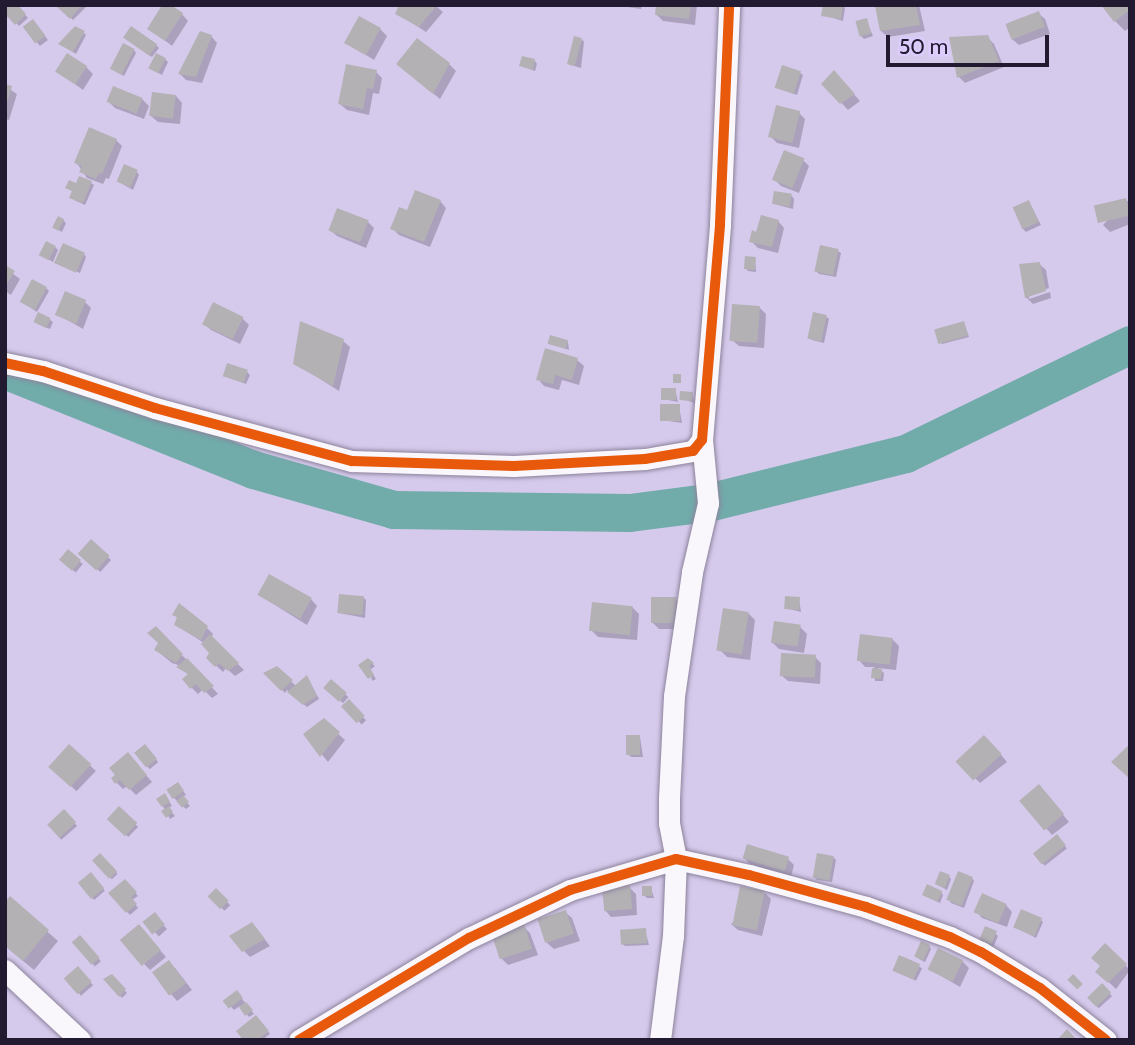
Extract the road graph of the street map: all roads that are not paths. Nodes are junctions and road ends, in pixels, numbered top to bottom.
1 (729, 5) edge
2 (5, 363) edge
3 (702, 440) junction
4 (676, 859) junction
5 (5, 970) edge
6 (80, 1040) edge
7 (299, 1040) edge
8 (660, 1040) edge
9 (1106, 1040) edge

1 - 3 street
2 - 3 street
3 - 4 street
4 - 7 street
4 - 8 street
4 - 9 street
5 - 6 street

